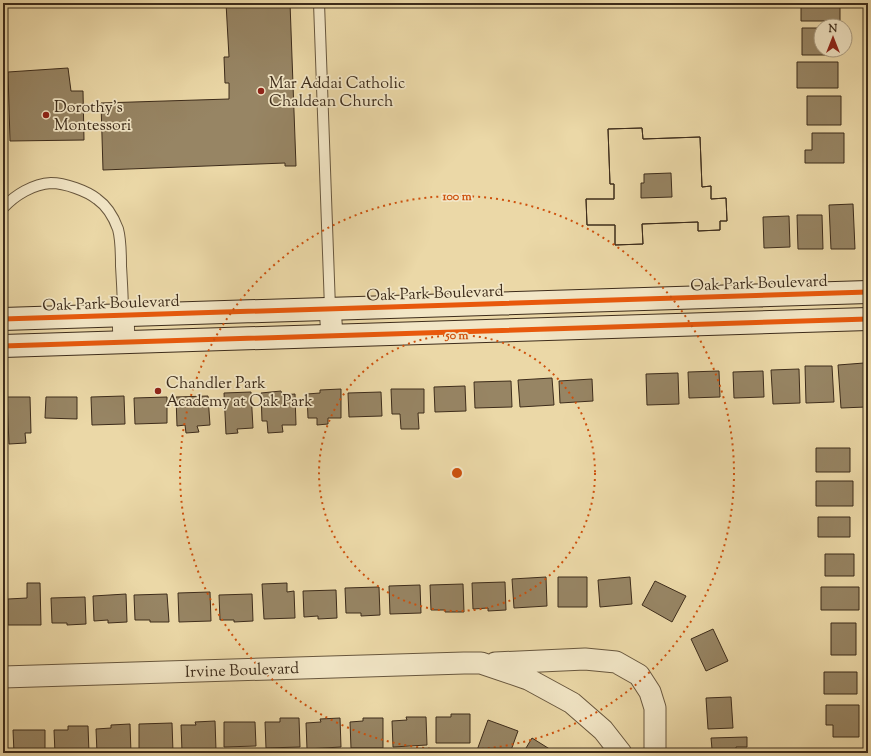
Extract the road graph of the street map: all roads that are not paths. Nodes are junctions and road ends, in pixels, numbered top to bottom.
1 (319, 3) edge
2 (3, 208) edge
3 (868, 292) edge
4 (330, 308) junction
5 (123, 315) junction
6 (3, 319) edge
7 (868, 319) edge
8 (332, 335) junction
9 (124, 342) junction
10 (3, 346) edge
11 (481, 663) junction
12 (3, 677) edge
13 (621, 753) edge
14 (655, 753) edge

1 - 4 lane
2 - 5 lane
3 - 4 street, Oak Park Boulevard
4 - 5 street, Oak Park Boulevard
4 - 8 street
5 - 6 street, Oak Park Boulevard
5 - 9 street, Oak Park Boulevard
7 - 8 street
8 - 9 street
9 - 10 street
11 - 12 street, Irvine Boulevard
11 - 13 street, Irvine Boulevard
11 - 14 street, Irvine Boulevard

